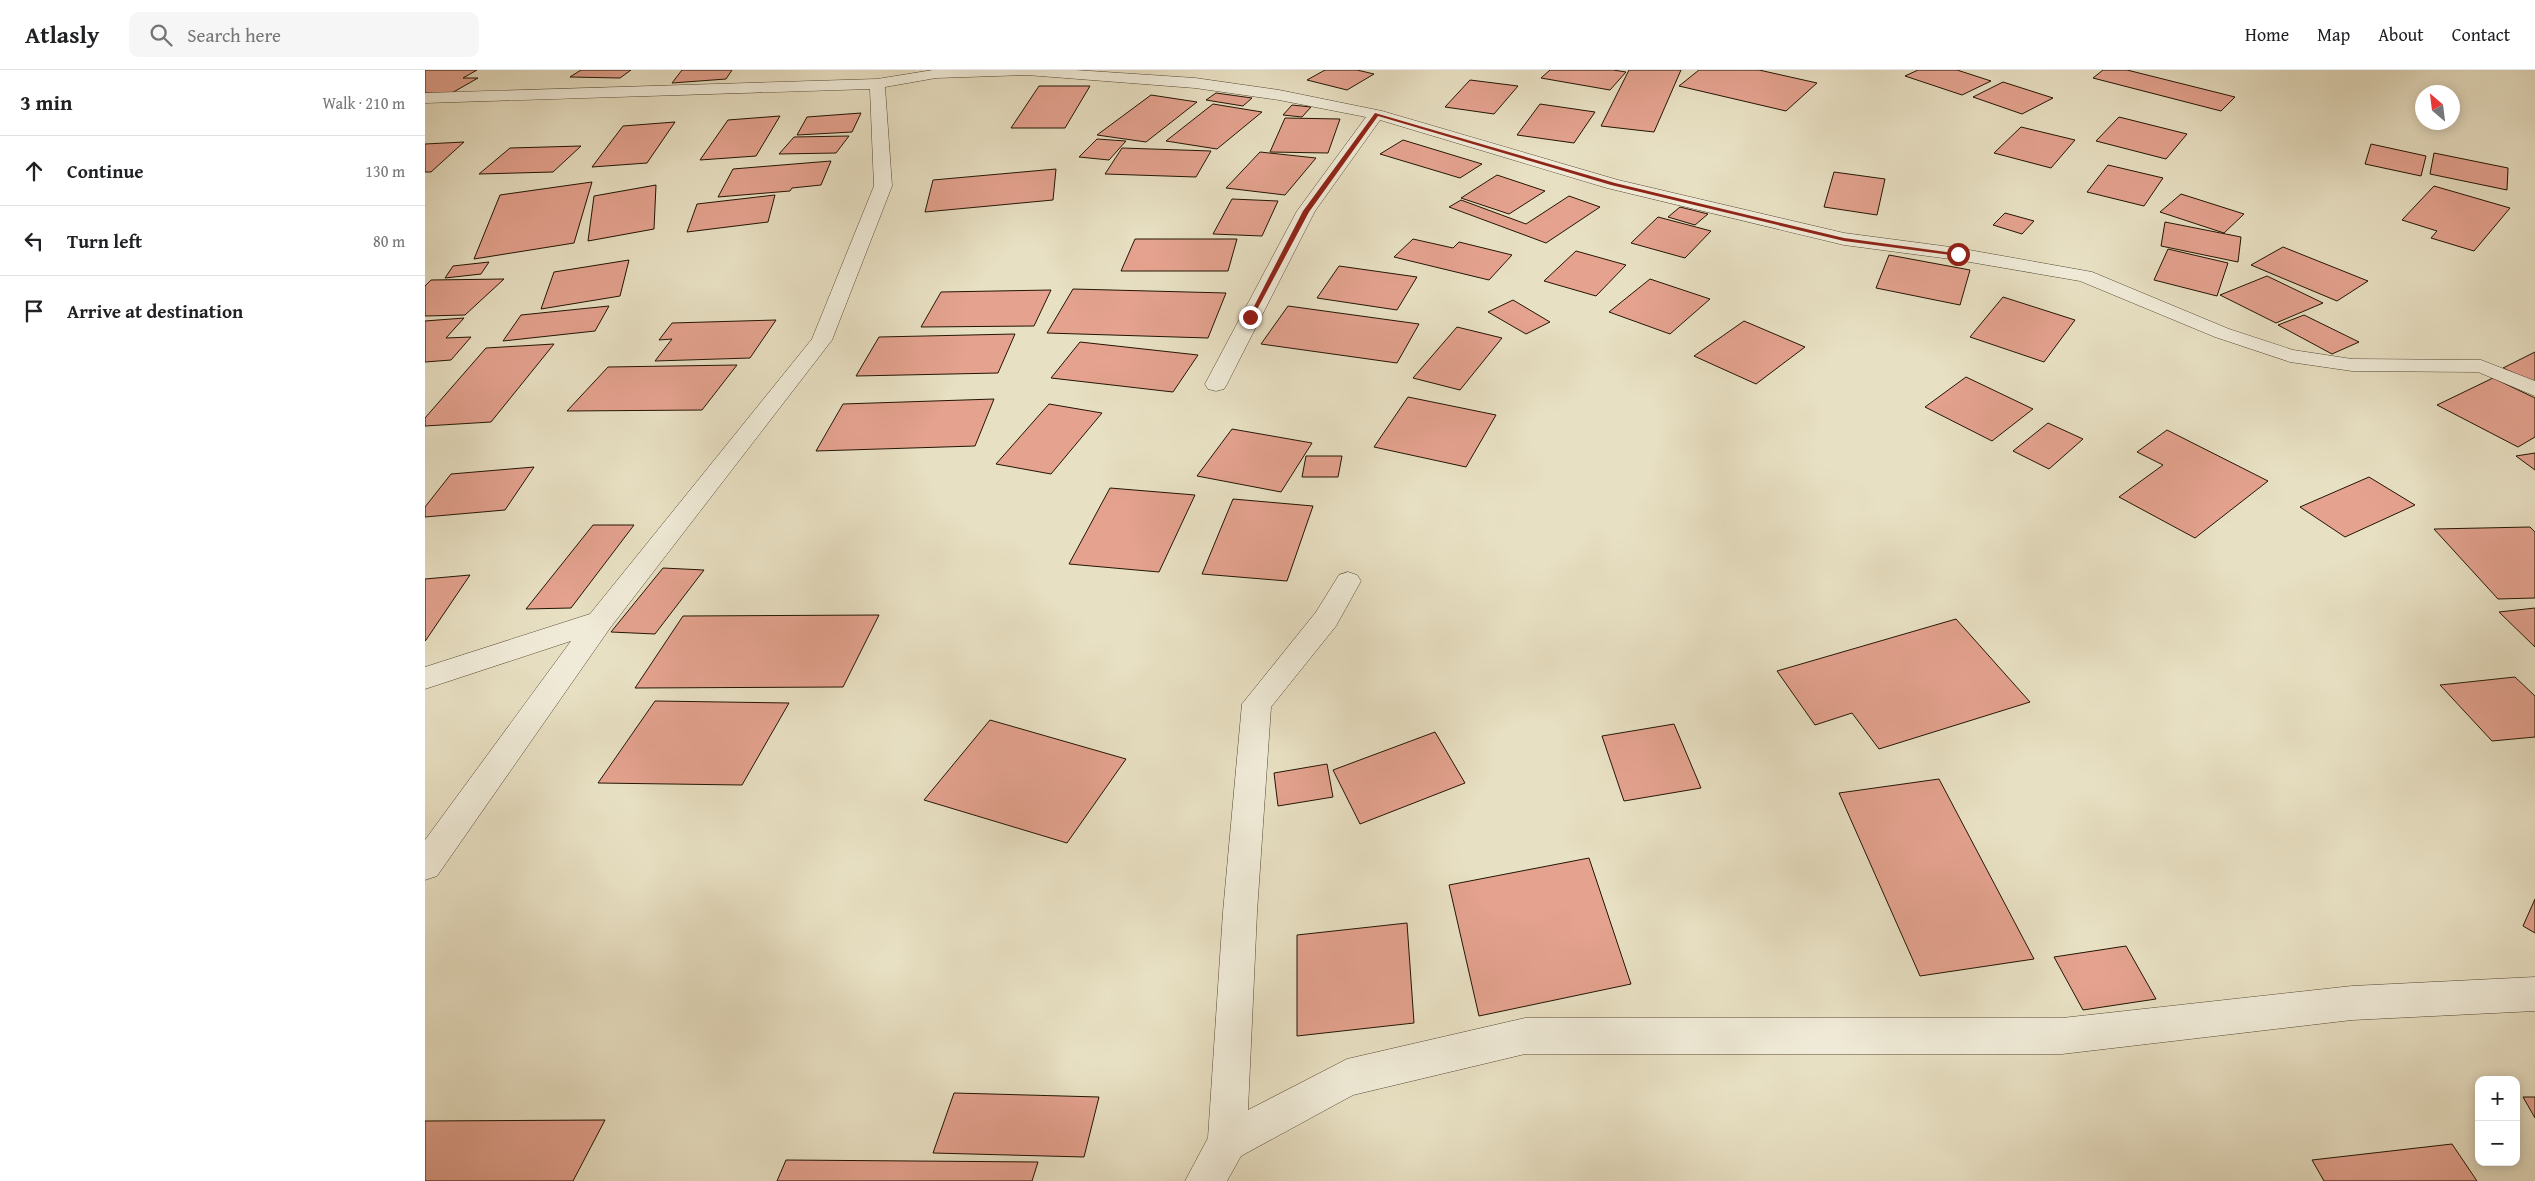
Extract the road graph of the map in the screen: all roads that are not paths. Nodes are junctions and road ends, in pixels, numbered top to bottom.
1 (1028, 71) edge
2 (877, 84) junction
3 (425, 98) edge
4 (1377, 114) junction
5 (1216, 384) dead end
6 (2535, 389) edge
7 (1348, 581) dead end
8 (600, 621) junction
9 (425, 678) edge
10 (425, 866) edge
11 (2535, 994) edge
12 (1227, 1142) junction
13 (1205, 1181) edge

1 - 2 street
1 - 4 street
2 - 3 street
2 - 8 street
4 - 5 street
4 - 6 street
7 - 12 street
8 - 9 street
8 - 10 street
11 - 12 street
12 - 13 street

